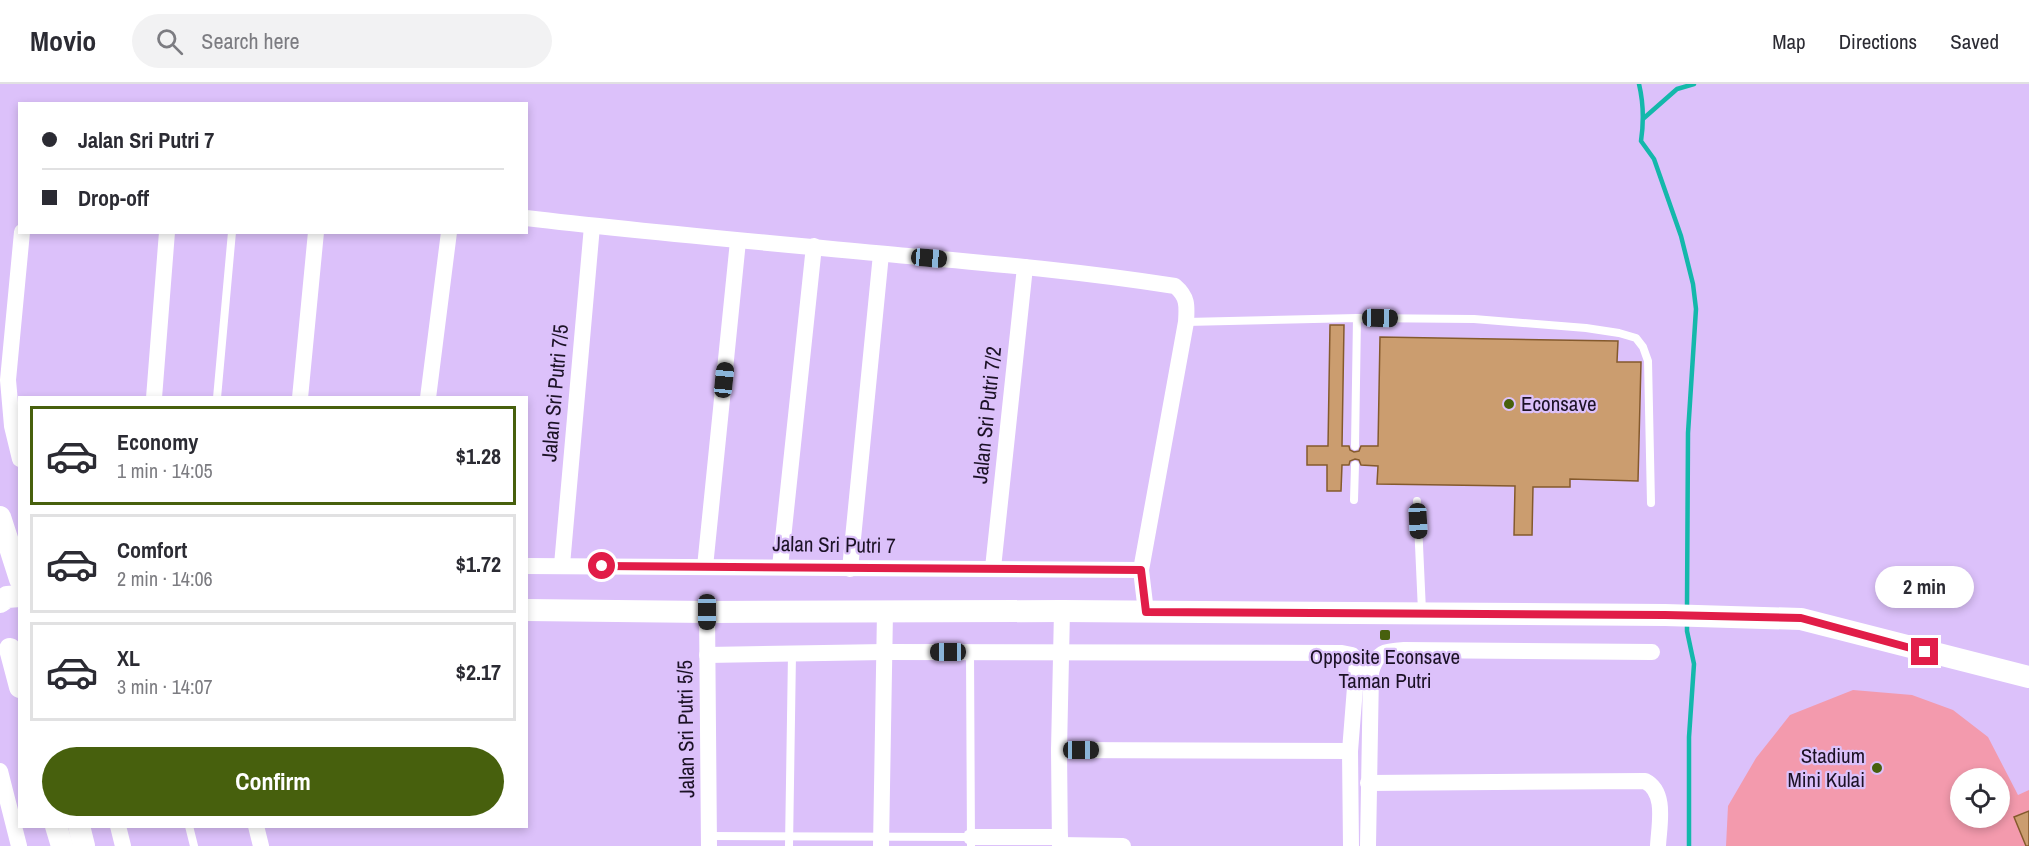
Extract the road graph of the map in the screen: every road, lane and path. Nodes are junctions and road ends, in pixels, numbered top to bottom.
1 (528, 218) edge
2 (592, 226) junction
3 (22, 234) edge
4 (167, 234) edge
5 (232, 234) edge
6 (316, 234) edge
7 (449, 234) edge
8 (738, 241) junction
9 (814, 246) junction
10 (881, 254) junction
11 (1024, 267) junction
12 (1357, 318) junction
13 (1186, 322) junction
14 (154, 396) edge
15 (217, 396) edge
16 (300, 396) edge
17 (428, 396) edge
18 (16, 426) edge
19 (18, 442) edge
20 (1355, 446) dead end
21 (1355, 465) dead end
22 (1354, 500) dead end
23 (1418, 501) dead end
24 (1651, 503) dead end
25 (0, 517) edge
26 (562, 565) junction
27 (528, 566) edge
28 (705, 567) junction
29 (780, 567) junction
30 (993, 568) junction
31 (850, 569) junction
32 (1141, 570) junction
33 (18, 573) edge
34 (528, 610) edge
35 (1062, 611) junction
36 (707, 612) junction
37 (885, 612) junction
38 (1146, 612) junction
39 (1422, 614) junction
40 (10, 648) edge
41 (885, 652) junction
42 (970, 652) junction
43 (1062, 652) junction
44 (1652, 652) dead end
45 (792, 654) junction
46 (707, 655) junction
47 (2029, 677) edge
48 (18, 679) edge
49 (1059, 750) junction
50 (1350, 751) junction
51 (1, 779) edge
52 (1368, 783) junction
53 (57, 828) edge
54 (80, 828) edge
55 (118, 828) edge
56 (190, 828) edge
57 (256, 828) edge
58 (709, 841) edge
59 (789, 841) edge
60 (881, 841) edge
61 (971, 842) edge
62 (1060, 843) edge
63 (19, 846) edge
64 (62, 846) edge
65 (84, 846) edge
66 (123, 846) edge
67 (194, 846) edge
68 (261, 846) edge
69 (1123, 846) edge
70 (1351, 846) edge
71 (1368, 846) edge
72 (1658, 846) edge

1 - 2 street
2 - 8 street
2 - 26 street, Jalan Sri Putri 7/5
3 - 18 street
4 - 14 street
5 - 15 lane
6 - 16 street
7 - 17 street
8 - 9 street
8 - 28 street
9 - 10 street
9 - 29 street
10 - 11 street
10 - 31 street
11 - 13 street
11 - 30 street, Jalan Sri Putri 7/2
12 - 13 lane
12 - 20 lane
12 - 24 lane
13 - 32 street
18 - 19 street
21 - 22 lane
23 - 39 lane
25 - 33 street
26 - 27 street, Jalan Sri Putri 7
26 - 28 street, Jalan Sri Putri 7
28 - 29 street, Jalan Sri Putri 7
29 - 31 street, Jalan Sri Putri 7
30 - 31 street, Jalan Sri Putri 7
30 - 32 street, Jalan Sri Putri 7
32 - 38 street
34 - 36 street
35 - 37 street
35 - 38 street
35 - 43 street
36 - 37 street
36 - 46 street, Jalan Sri Putri 5/5
37 - 41 street
38 - 39 street
39 - 47 street
40 - 48 street
41 - 42 street
41 - 45 street
41 - 60 street
42 - 43 street
42 - 61 lane
43 - 49 street
43 - 50 street
44 - 52 street
45 - 46 street
45 - 59 lane
46 - 58 street, Jalan Sri Putri 5/5
49 - 50 street
49 - 62 street
50 - 70 street
51 - 63 street
52 - 71 street
52 - 72 street
53 - 64 street
54 - 65 street
55 - 66 street
56 - 67 lane
57 - 68 street
58 - 59 lane
59 - 60 lane
60 - 61 lane
61 - 62 street
62 - 69 street

